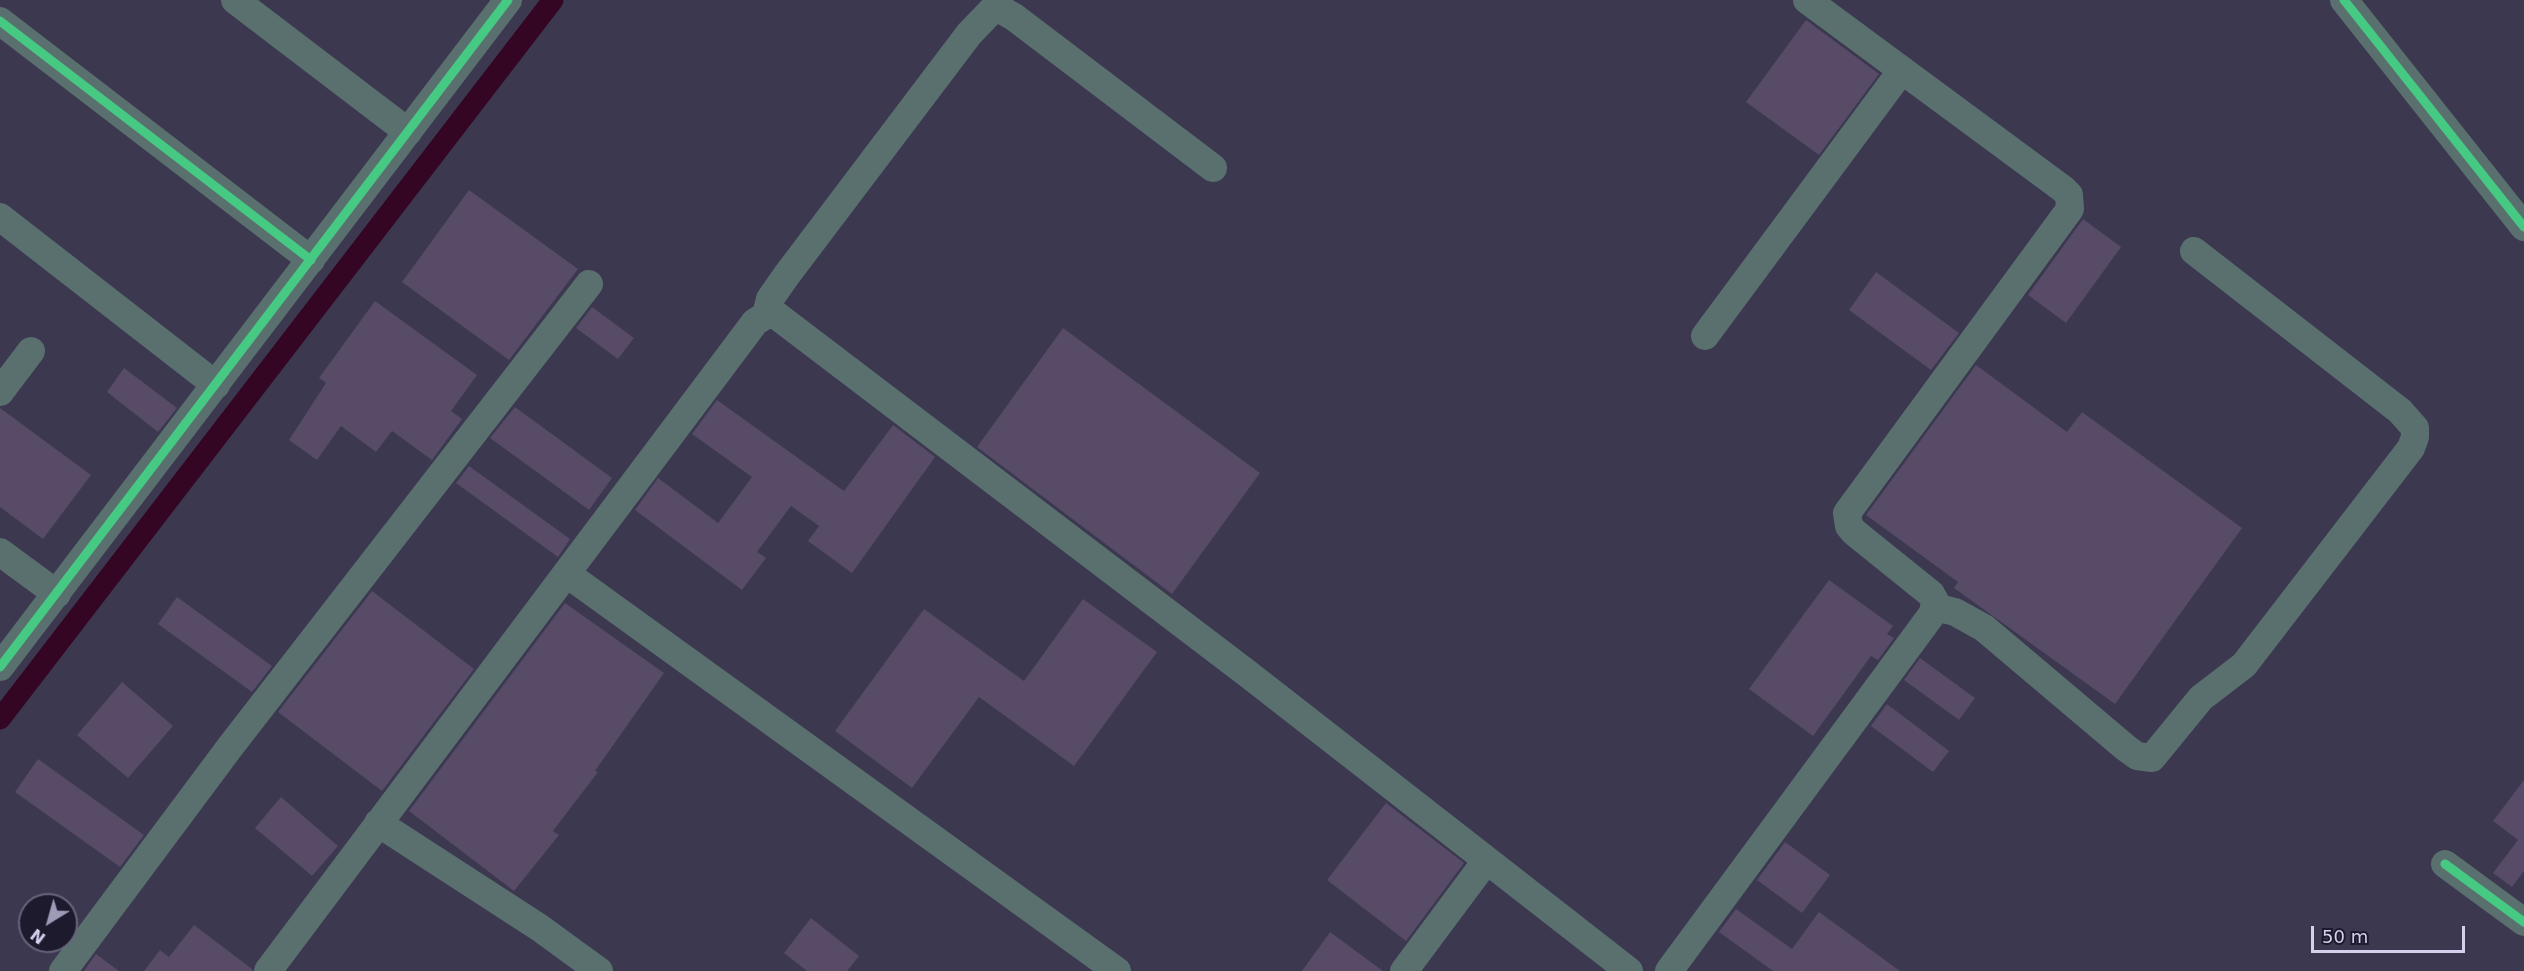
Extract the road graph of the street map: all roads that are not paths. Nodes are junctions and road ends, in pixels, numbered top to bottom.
1 (235, 0) edge
2 (508, 0) edge
3 (1807, 0) edge
4 (2344, 0) edge
5 (0, 21) edge
6 (1902, 70) junction
7 (408, 132) junction
8 (1213, 168) dead end
9 (0, 217) edge
10 (2524, 227) edge
11 (2194, 251) dead end
12 (311, 260) junction
13 (589, 284) dead end
14 (766, 315) junction
15 (1705, 336) dead end
16 (31, 351) dead end
17 (216, 385) junction
18 (0, 392) edge
19 (0, 552) edge
20 (567, 573) junction
21 (57, 594) junction
22 (1935, 607) junction
23 (0, 667) edge
24 (378, 823) junction
25 (1486, 861) junction
26 (2445, 864) dead end
27 (2524, 922) edge
28 (63, 971) edge
29 (268, 971) edge
30 (599, 971) edge
31 (1117, 971) edge
32 (1404, 971) edge
33 (1629, 971) edge
34 (1669, 971) edge

1 - 7 street
2 - 7 street
3 - 6 street
4 - 10 street
5 - 12 street
6 - 15 street
6 - 22 street
7 - 12 street
8 - 14 street
9 - 17 street
11 - 22 street
12 - 17 street
13 - 28 street
14 - 20 street
14 - 25 street
16 - 18 street
17 - 21 street
19 - 21 street
20 - 24 street
20 - 31 street
21 - 23 street
22 - 34 street
24 - 29 street
24 - 30 street
25 - 32 street
25 - 33 street
26 - 27 street

